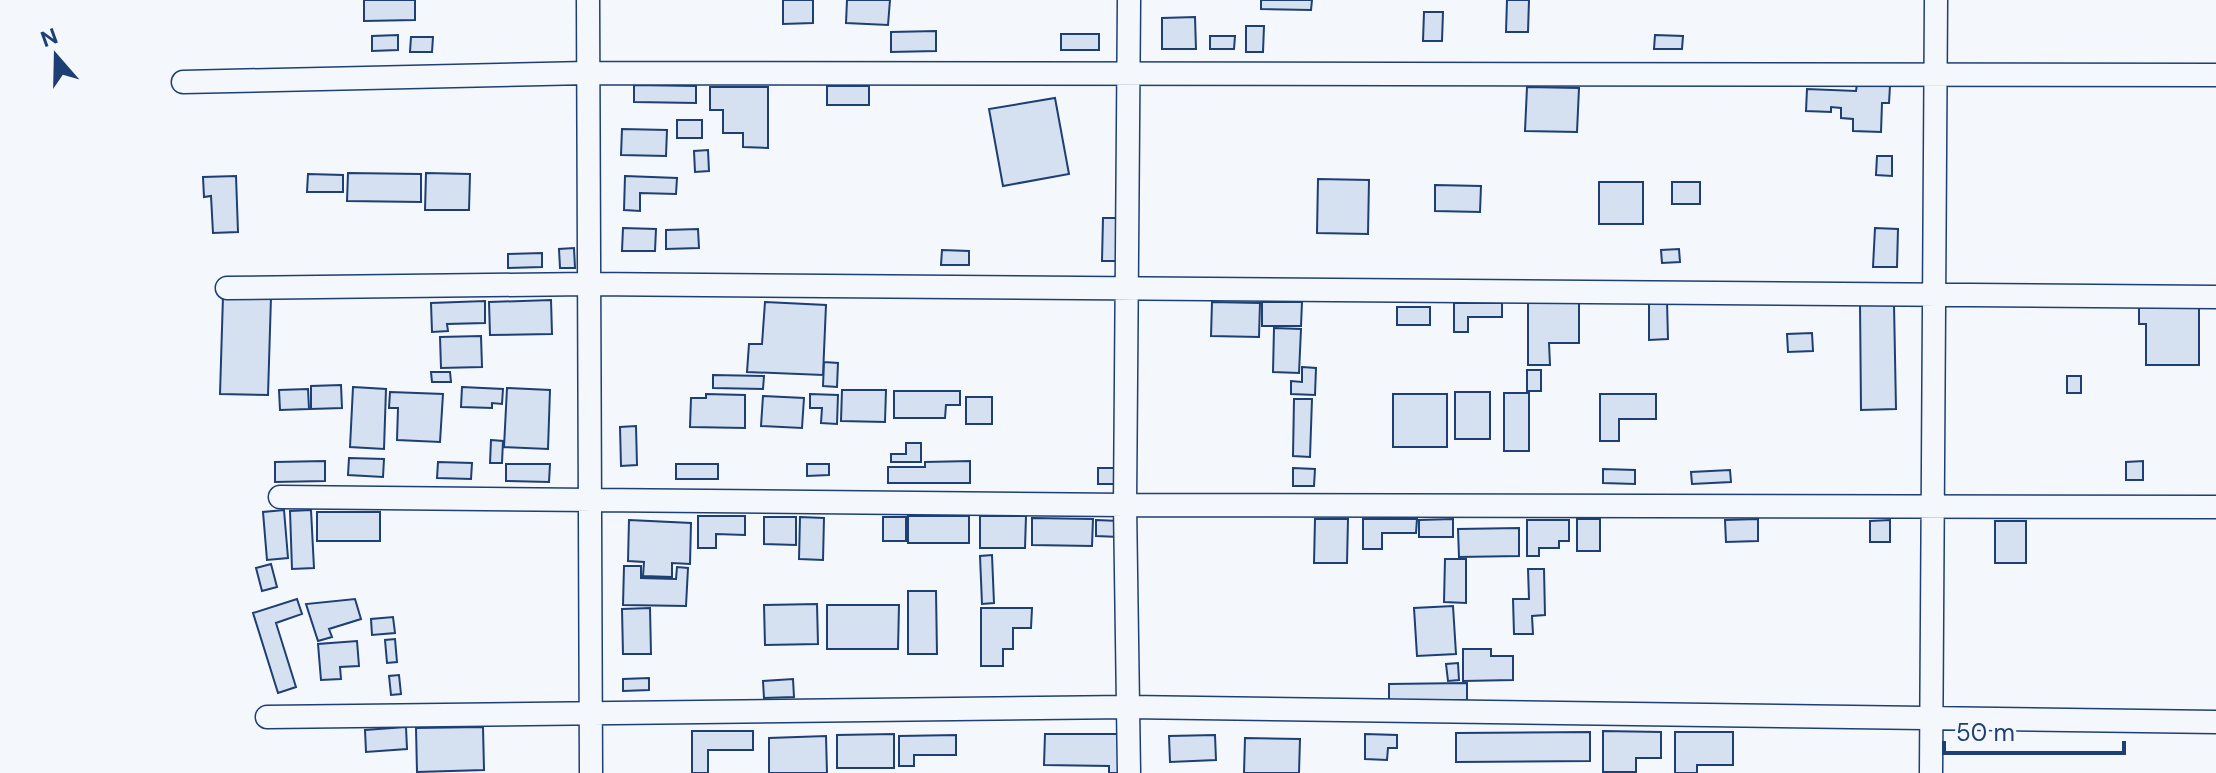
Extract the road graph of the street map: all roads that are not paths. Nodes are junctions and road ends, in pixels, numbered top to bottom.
1 (588, 0) edge
2 (1129, 0) edge
3 (1936, 0) edge
4 (1935, 72) junction
5 (587, 73) junction
6 (1128, 75) junction
7 (2216, 75) edge
8 (183, 82) dead end
9 (588, 284) junction
10 (227, 288) dead end
11 (1127, 289) junction
12 (1934, 294) junction
13 (2216, 297) edge
14 (280, 497) dead end
15 (591, 501) junction
16 (1125, 505) junction
17 (1933, 506) junction
18 (2216, 507) edge
19 (1128, 707) junction
20 (591, 714) junction
21 (267, 717) dead end
22 (1931, 718) junction
23 (2216, 722) edge
24 (591, 773) edge
25 (1129, 773) edge
26 (1931, 773) edge

1 - 5 street
2 - 6 street
3 - 4 street
4 - 6 street
4 - 7 street
4 - 12 street
5 - 6 street
5 - 8 street
5 - 9 street
6 - 11 street
9 - 10 street
9 - 11 street
9 - 15 street
11 - 12 street
11 - 16 street
12 - 13 street
12 - 17 street
14 - 15 street
15 - 16 street
15 - 20 street
16 - 17 street
16 - 19 street
17 - 18 street
17 - 22 street
19 - 20 street
19 - 22 street
19 - 25 street
20 - 21 street
20 - 24 street
22 - 23 street
22 - 26 street

